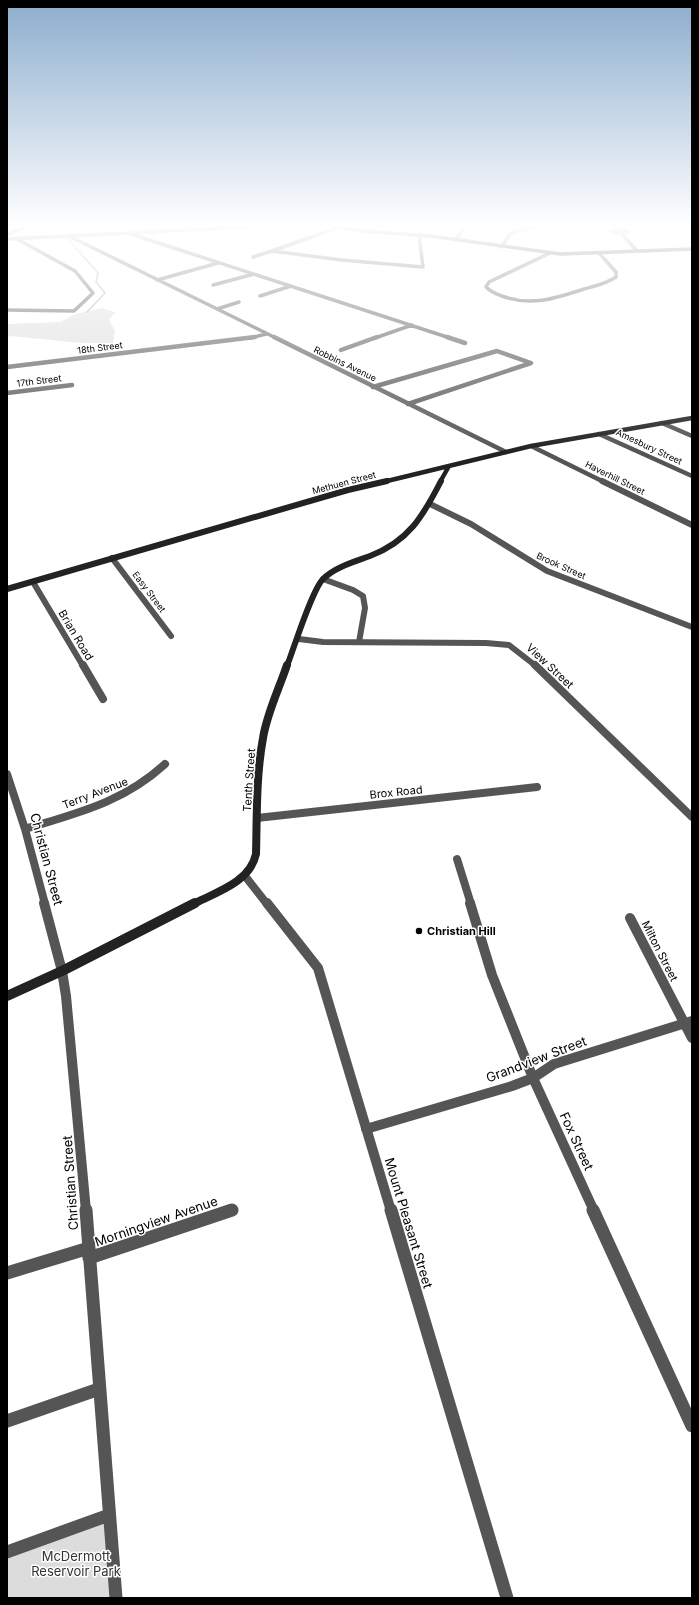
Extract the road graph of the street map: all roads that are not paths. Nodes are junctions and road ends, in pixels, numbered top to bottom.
1 (86, 301) edge
2 (200, 301) edge
3 (337, 301) edge
4 (519, 301) edge
5 (550, 301) edge
6 (239, 302) dead end
7 (217, 309) junction
8 (7, 310) edge
9 (412, 325) junction
10 (266, 334) junction
11 (465, 343) dead end
12 (341, 350) dead end
13 (7, 368) edge
14 (72, 385) dead end
15 (373, 386) junction
16 (7, 393) edge
17 (408, 404) junction
18 (692, 418) edge
19 (662, 423) junction
20 (599, 434) junction
21 (692, 436) edge
22 (531, 446) junction
23 (506, 452) junction
24 (449, 466) junction
25 (692, 476) edge
26 (430, 504) junction
27 (692, 525) edge
28 (112, 558) junction
29 (323, 579) junction
30 (33, 582) junction
31 (7, 589) edge
32 (692, 627) edge
33 (171, 636) dead end
34 (299, 639) junction
35 (359, 642) junction
36 (103, 699) dead end
37 (166, 764) dead end
38 (7, 774) edge
39 (537, 787) dead end
40 (692, 816) edge
41 (257, 818) junction
42 (25, 829) junction
43 (456, 859) dead end
44 (245, 876) junction
45 (630, 918) dead end
46 (62, 971) junction
47 (7, 996) edge
48 (688, 1022) edge
49 (692, 1038) edge
50 (533, 1078) junction
51 (366, 1129) junction
52 (232, 1210) dead end
53 (89, 1253) junction
54 (7, 1273) edge
55 (99, 1389) junction
56 (7, 1421) edge
57 (692, 1426) edge
58 (109, 1515) junction
59 (7, 1552) edge
60 (116, 1598) edge
61 (508, 1598) edge

1 - 8 street
2 - 7 street, Robbins Avenue
3 - 9 street
4 - 5 street
6 - 7 street
7 - 10 street, Robbins Avenue
9 - 11 street
9 - 12 street
10 - 13 street, 18th Street
10 - 15 street, Robbins Avenue
14 - 16 street, 17th Street
15 - 17 street, Robbins Avenue
15 - 17 street
17 - 23 street, Robbins Avenue
18 - 19 street, Methuen Street
19 - 20 street, Methuen Street
19 - 21 street
20 - 22 street, Methuen Street
20 - 25 street, Amesbury Street
22 - 23 street, Methuen Street
22 - 27 street, Haverhill Street
23 - 24 street, Methuen Street
24 - 26 street
24 - 28 street, Methuen Street
26 - 29 street
26 - 32 street, Brook Street
28 - 30 street, Methuen Street
28 - 33 street, Easy Street
29 - 34 street, Tenth Street
29 - 35 street
30 - 31 street, Methuen Street
30 - 36 street, Brian Road
34 - 35 street, View Street
34 - 41 street, Tenth Street
35 - 40 street, View Street
37 - 42 street, Terry Avenue
38 - 42 street, Christian Street
39 - 41 street, Brox Road
41 - 44 street, Tenth Street
42 - 46 street, Christian Street
43 - 50 street, Fox Street
44 - 46 street
44 - 51 street, Mount Pleasant Street
45 - 48 street, Milton Street
46 - 47 street
46 - 53 street, Christian Street
48 - 49 street, Milton Street
48 - 50 street, Grandview Street
50 - 51 street, Grandview Street
50 - 57 street, Fox Street
51 - 61 street, Mount Pleasant Street
52 - 53 street, Morningview Avenue
53 - 54 street, Morningview Avenue
53 - 55 street, Christian Street
55 - 56 street
55 - 58 street, Christian Street
58 - 59 street
58 - 60 street, Christian Street

